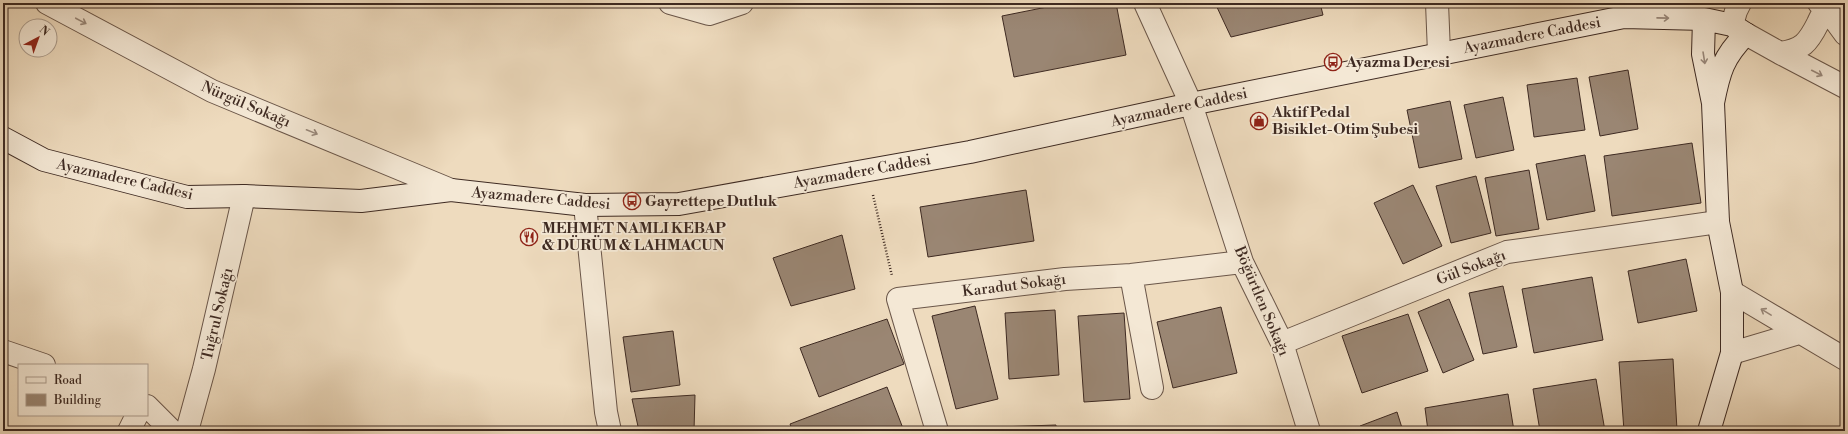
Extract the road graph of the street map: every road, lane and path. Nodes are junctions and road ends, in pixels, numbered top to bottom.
1 (47, 3) edge
2 (670, 3) edge
3 (742, 3) edge
4 (1145, 3) edge
5 (1437, 3) edge
6 (1650, 3) edge
7 (1740, 3) edge
8 (1824, 5) edge
9 (1624, 17) junction
10 (1704, 19) junction
11 (1739, 29) junction
12 (1845, 34) edge
13 (1438, 53) junction
14 (1780, 53) junction
15 (1845, 87) edge
16 (1713, 103) junction
17 (1191, 104) junction
18 (3, 138) edge
19 (867, 170) junction
20 (451, 190) junction
21 (244, 196) junction
22 (585, 205) junction
23 (1718, 222) junction
24 (1242, 262) junction
25 (1131, 275) junction
26 (1732, 292) junction
27 (898, 299) junction
28 (1799, 333) junction
29 (1282, 343) junction
30 (3, 351) edge
31 (1732, 354) junction
32 (1845, 359) edge
33 (41, 364) edge
34 (1152, 388) dead end
35 (148, 407) edge
36 (136, 416) edge
37 (129, 431) edge
38 (172, 431) edge
39 (187, 431) edge
40 (610, 431) edge
41 (937, 431) edge
42 (1309, 431) edge
43 (1708, 431) edge

1 -> 20 street, Nürgül Sokağı
2 - 3 street
4 - 17 street, Böğürtlen Sokağı
5 - 13 street
6 - 9 street, Ayazmadere Caddesi
7 - 11 street
8 - 12 street
8 - 14 street
9 -> 10 street, Ayazmadere Caddesi
9 - 13 street, Ayazmadere Caddesi
10 - 11 street, Ayazmadere Caddesi
10 -> 16 street
11 - 14 street, Ayazmadere Caddesi
11 - 16 street
13 - 17 street, Ayazmadere Caddesi
14 -> 15 street, Ayazmadere Caddesi
16 - 23 street
17 - 19 street, Ayazmadere Caddesi
17 - 24 street, Böğürtlen Sokağı
18 - 21 street, Ayazmadere Caddesi
19 - 22 street, Ayazmadere Caddesi
19 - 27 path
20 - 21 street, Ayazmadere Caddesi
20 - 22 street, Ayazmadere Caddesi
21 - 39 street, Tuğrul Sokağı
22 - 40 street
23 - 26 street
23 - 29 street, Gül Sokağı
24 - 25 street, Karadut Sokağı
24 - 29 street, Böğürtlen Sokağı
25 - 27 street, Karadut Sokağı
25 - 34 street
28 -> 26 street
26 - 31 street
27 - 41 street
28 - 31 street
28 - 32 street
29 - 42 street, Böğürtlen Sokağı
30 - 33 street
31 - 43 street
35 - 38 street
36 - 37 street

